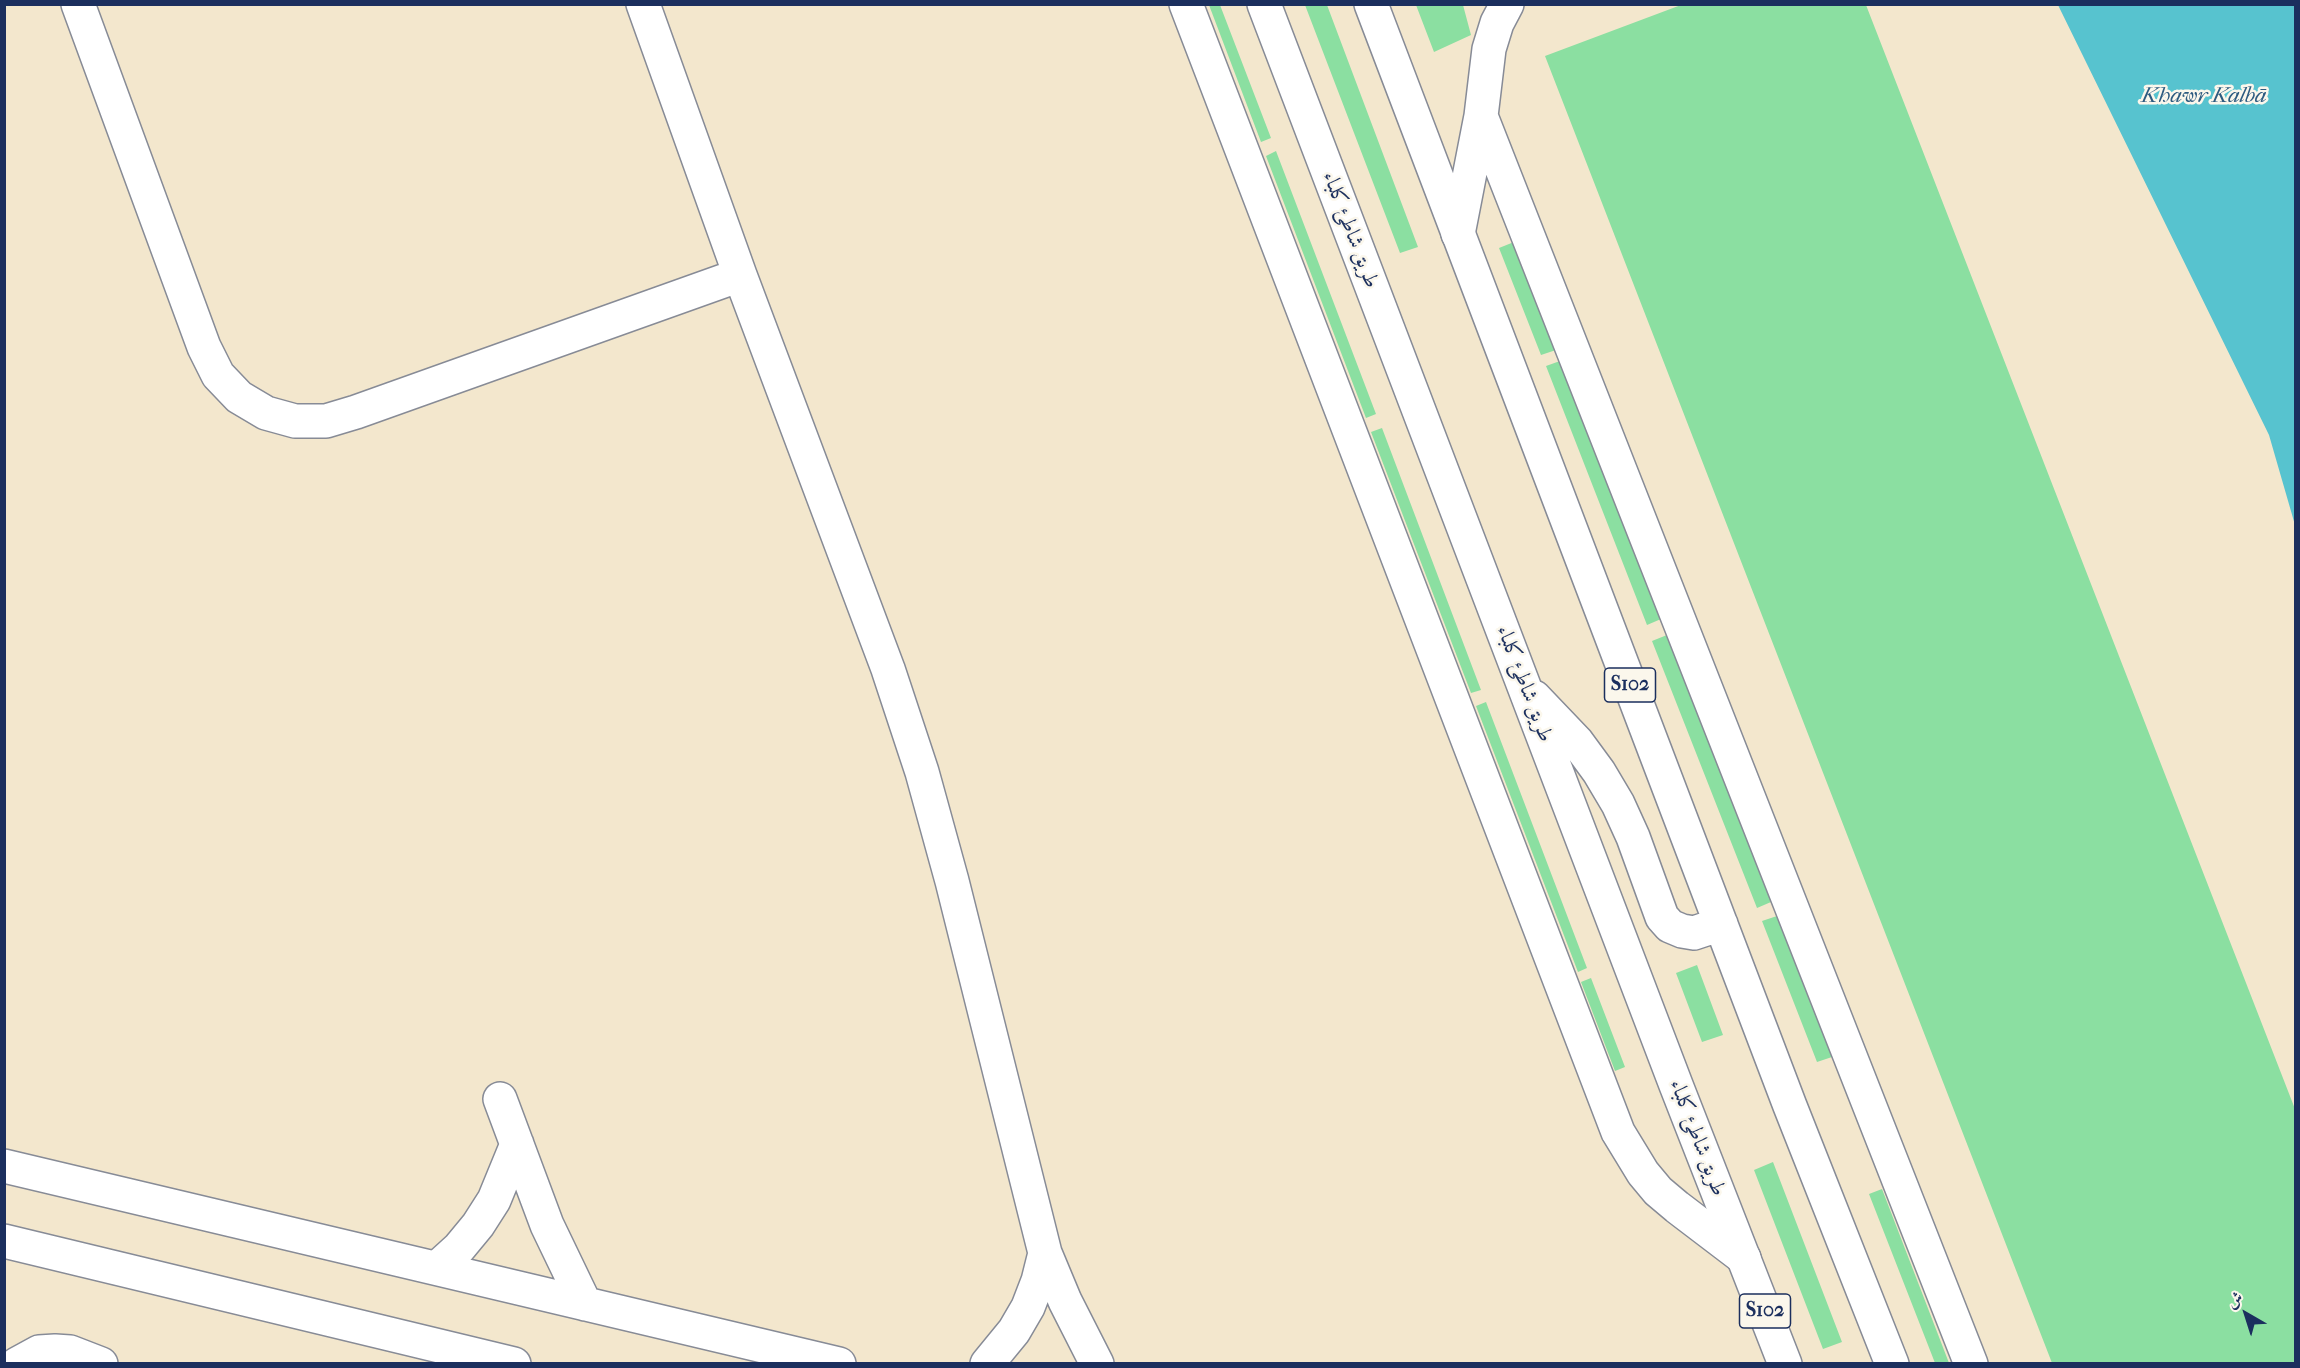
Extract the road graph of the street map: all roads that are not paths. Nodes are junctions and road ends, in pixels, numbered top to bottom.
1 (78, 4) edge
2 (643, 4) edge
3 (1186, 4) edge
4 (1264, 4) edge
5 (1371, 4) edge
6 (1478, 4) edge
7 (1507, 4) edge
8 (1489, 50) junction
9 (1481, 116) junction
10 (1458, 234) junction
11 (740, 274) junction
12 (1526, 689) junction
13 (1721, 924) junction
14 (500, 1099) dead end
15 (517, 1144) junction
16 (4, 1166) edge
17 (4, 1241) edge
18 (1045, 1253) junction
19 (1744, 1258) junction
20 (437, 1268) junction
21 (585, 1304) junction
22 (17, 1364) edge
23 (101, 1364) edge
24 (514, 1364) edge
25 (839, 1364) edge
26 (987, 1364) edge
27 (1097, 1364) edge
28 (1785, 1364) edge
29 (1892, 1364) edge
30 (1971, 1364) edge

1 - 11 main road
2 - 11 main road
3 - 19 main road
4 - 12 main road, طريق شاطئ كلباء / S102
5 - 10 main road, S102
6 - 8 main road
7 - 8 main road
8 - 9 main road
9 - 10 main road
9 - 30 main road
10 - 13 main road, S102
11 - 18 main road
12 - 13 main road
12 - 19 main road, طريق شاطئ كلباء / S102
13 - 29 main road, S102
14 - 15 main road
15 - 20 main road
15 - 21 main road
16 - 20 main road
17 - 24 main road
18 - 26 main road
18 - 27 main road
19 - 28 main road, طريق شاطئ كلباء / S102
20 - 21 main road
21 - 25 main road
22 - 23 main road

